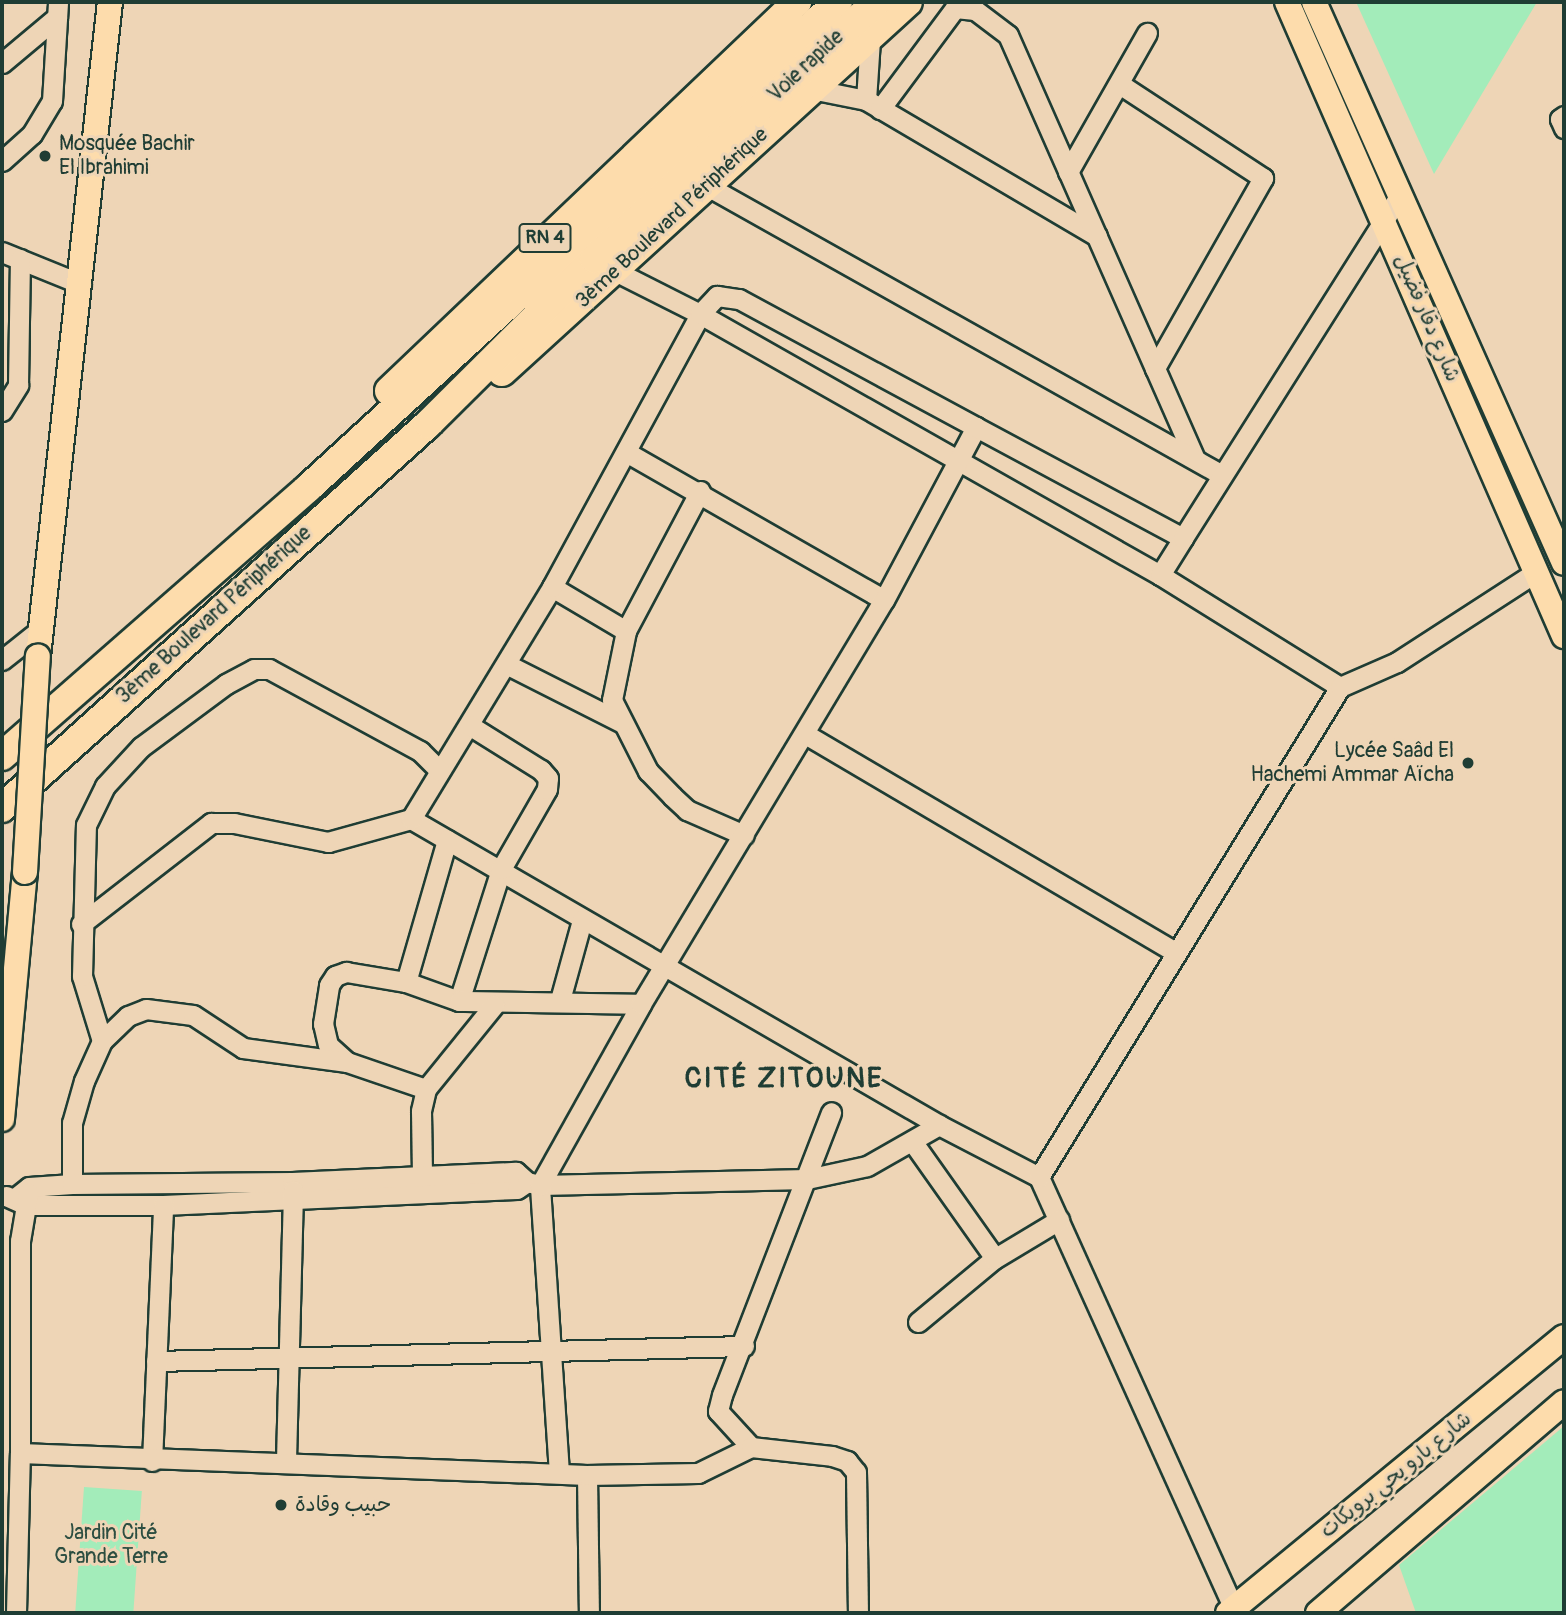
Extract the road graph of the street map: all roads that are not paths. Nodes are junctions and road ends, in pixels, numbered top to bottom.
1 (110, 2) edge
2 (797, 2) edge
3 (838, 2) edge
4 (876, 2) edge
5 (908, 2) edge
6 (1287, 2) edge
7 (1314, 2) edge
8 (57, 9) edge
9 (1147, 33) dead end
10 (870, 40) junction
11 (2, 63) edge
12 (1121, 85) junction
13 (811, 89) junction
14 (873, 104) junction
15 (1564, 116) edge
16 (728, 123) junction
17 (1564, 128) edge
18 (2, 161) edge
19 (1068, 172) junction
20 (709, 187) junction
21 (1399, 196) junction
22 (1384, 219) junction
23 (1097, 236) junction
24 (11, 255) edge
25 (615, 271) junction
26 (81, 285) junction
27 (700, 314) junction
28 (1155, 368) junction
29 (2, 411) edge
30 (428, 424) junction
31 (976, 427) junction
32 (626, 452) junction
33 (1194, 457) junction
34 (958, 461) junction
35 (1222, 475) junction
36 (308, 488) junction
37 (700, 491) junction
38 (1183, 538) junction
39 (1564, 563) edge
40 (1536, 572) junction
41 (1160, 575) junction
42 (552, 587) junction
43 (884, 600) junction
44 (41, 629) junction
45 (626, 631) junction
46 (1564, 636) edge
47 (2, 660) edge
48 (506, 664) junction
49 (1340, 687) junction
50 (621, 722) junction
51 (469, 725) junction
52 (805, 734) junction
53 (2, 756) edge
54 (440, 771) junction
55 (2, 808) edge
56 (411, 819) junction
57 (744, 835) junction
58 (447, 840) junction
59 (501, 869) junction
60 (582, 920) junction
61 (81, 924) junction
62 (1175, 952) junction
63 (665, 967) junction
64 (406, 982) junction
65 (560, 1000) junction
66 (458, 1002) junction
67 (642, 1004) junction
68 (494, 1005) junction
69 (102, 1041) junction
70 (347, 1062) junction
71 (426, 1089) junction
72 (831, 1112) dead end
73 (2, 1119) edge
74 (939, 1125) junction
75 (912, 1141) junction
76 (422, 1176) junction
77 (1039, 1177) junction
78 (807, 1180) junction
79 (534, 1183) junction
80 (72, 1184) junction
81 (293, 1191) junction
82 (18, 1197) edge
83 (163, 1205) junction
84 (1059, 1220) junction
85 (990, 1251) dead end
86 (918, 1322) dead end
87 (1564, 1337) edge
88 (744, 1346) junction
89 (551, 1348) junction
90 (288, 1355) junction
91 (156, 1360) junction
92 (1564, 1402) edge
93 (751, 1447) junction
94 (20, 1454) junction
95 (286, 1460) junction
96 (152, 1461) junction
97 (559, 1473) junction
98 (587, 1475) junction
99 (1340, 1605) edge
100 (1232, 1612) edge
101 (16, 1613) edge
102 (589, 1613) edge
103 (858, 1613) edge
104 (1318, 1613) edge

1 - 26 main road
2 - 36 highway, 3ème Boulevard Périphérique / RN 4
3 - 16 highway, Voie rapide
4 - 16 highway, Voie rapide
5 - 10 highway, 3ème Boulevard Périphérique / RN 4
6 - 22 main road, شارع دقار فضيل
7 - 21 main road, شارع دقار فضيل
8 - 11 street
8 - 18 street
9 - 12 street
10 - 13 highway, 3ème Boulevard Périphérique / RN 4
10 - 14 street
12 - 19 street
12 - 28 street
13 - 14 street
13 - 20 highway, 3ème Boulevard Périphérique / RN 4
14 - 19 street
14 - 23 street
15 - 17 street
16 - 30 highway, 3ème Boulevard Périphérique / RN 4
16 - 36 highway, 3ème Boulevard Périphérique / RN 4
19 - 23 street
20 - 25 highway, 3ème Boulevard Périphérique / RN 4
20 - 33 street
21 - 22 street
21 - 39 main road, شارع دقار فضيل
22 - 35 street
22 - 40 main road, شارع دقار فضيل
23 - 28 street
24 - 26 street
24 - 29 street
25 - 27 street
25 - 30 highway, 3ème Boulevard Périphérique / RN 4
26 - 44 main road
27 - 31 street
27 - 32 street
27 - 34 street
28 - 33 street
30 - 55 highway, 3ème Boulevard Périphérique / RN 4
31 - 34 street
31 - 38 street
32 - 37 street
32 - 42 street
33 - 35 street
34 - 41 street
34 - 43 street
35 - 38 street
36 - 53 highway, 3ème Boulevard Périphérique / RN 4
37 - 43 street
37 - 45 street
38 - 41 street
40 - 46 main road, شارع دقار فضيل
40 - 49 street
41 - 49 street
42 - 45 street
42 - 48 street
43 - 52 street
44 - 47 street
44 - 73 main road, bridge
45 - 50 street
48 - 50 street
48 - 51 street
49 - 62 street
50 - 57 street
51 - 54 street
51 - 59 street
52 - 57 street
52 - 62 street
54 - 56 street
54 - 61 street
56 - 58 street
56 - 61 street
57 - 63 street
58 - 59 street
58 - 64 street
59 - 60 street
59 - 66 street
60 - 63 street
60 - 65 street
61 - 69 street
62 - 77 street
63 - 67 street
63 - 74 street
64 - 66 street
64 - 70 street
65 - 67 street
65 - 68 street
66 - 68 street
67 - 79 street
68 - 71 street
69 - 70 street
69 - 80 street
70 - 71 street
71 - 76 street
72 - 78 street
74 - 75 street
74 - 77 street
75 - 78 street
75 - 85 street
76 - 79 street
76 - 81 street
77 - 84 street
78 - 79 street
78 - 88 street
79 - 81 street
79 - 89 street
80 - 81 street
80 - 82 street
81 - 83 street
81 - 90 street
82 - 83 street
82 - 94 street
83 - 91 street
84 - 86 street
84 - 100 street
87 - 100 main road, شارع بارو يحي برويكات
88 - 89 street
88 - 93 street
89 - 90 street
89 - 97 street
90 - 91 street
90 - 95 street
91 - 96 street
92 - 99 main road
93 - 98 street
93 - 103 street
94 - 96 street
94 - 101 street
95 - 96 street
95 - 97 street
97 - 98 street
98 - 102 street
99 - 104 main road

